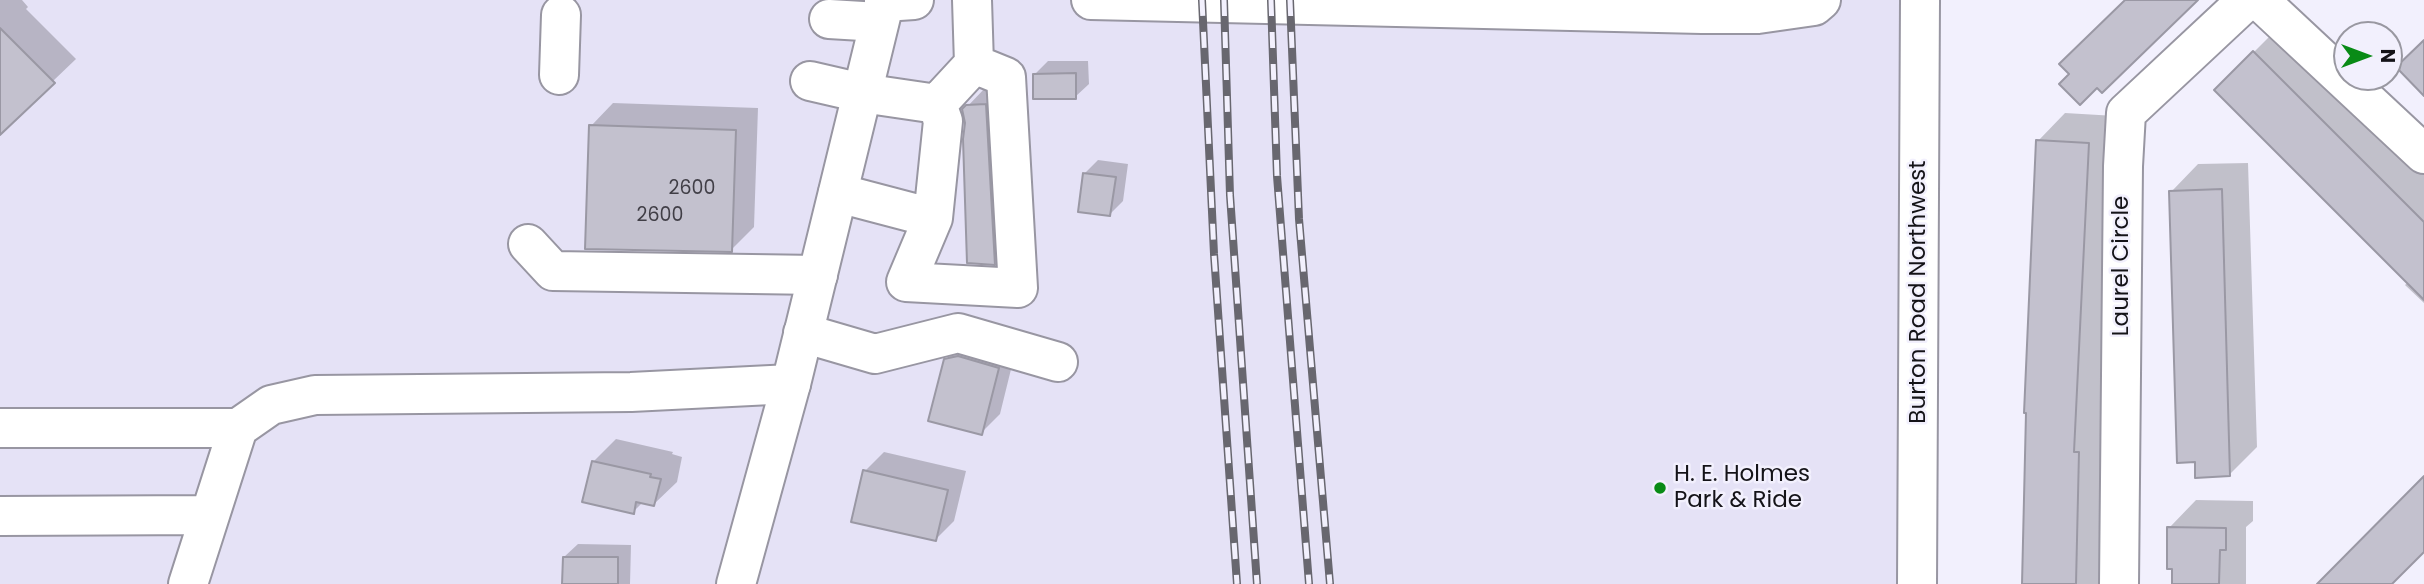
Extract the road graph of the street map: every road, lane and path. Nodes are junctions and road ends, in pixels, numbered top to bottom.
1 (972, 0) edge
2 (1091, 0) edge
3 (1821, 0) edge
4 (1920, 0) edge
5 (2247, 0) edge
6 (2259, 0) edge
7 (1152, 1) edge
8 (1391, 3) edge
9 (1578, 5) edge
10 (891, 6) edge
11 (561, 15) dead end
12 (829, 19) dead end
13 (974, 64) junction
14 (559, 75) dead end
15 (810, 81) dead end
16 (862, 93) junction
17 (937, 104) junction
18 (2424, 154) edge
19 (838, 192) junction
20 (933, 218) junction
21 (528, 244) dead end
22 (817, 275) junction
23 (803, 334) junction
24 (1058, 362) dead end
25 (791, 384) junction
26 (0, 428) edge
27 (238, 428) junction
28 (210, 515) junction
29 (0, 516) edge
30 (187, 584) edge
31 (736, 584) edge
32 (1917, 584) edge
33 (2119, 584) edge

1 - 13 street
2 - 7 street
3 - 9 street
4 - 32 street, Burton Road Northwest
5 - 33 street, Laurel Circle
6 - 18 street
7 - 8 street
8 - 9 street
10 - 12 street
10 - 16 street
11 - 14 street
13 - 17 street
13 - 20 street
15 - 16 street
16 - 17 street
16 - 19 street
17 - 20 street
19 - 20 street
19 - 22 street
21 - 22 street
22 - 23 street
23 - 24 street
23 - 25 street
25 - 27 street
25 - 31 street
26 - 27 street
27 - 28 street
28 - 29 street
28 - 30 street

